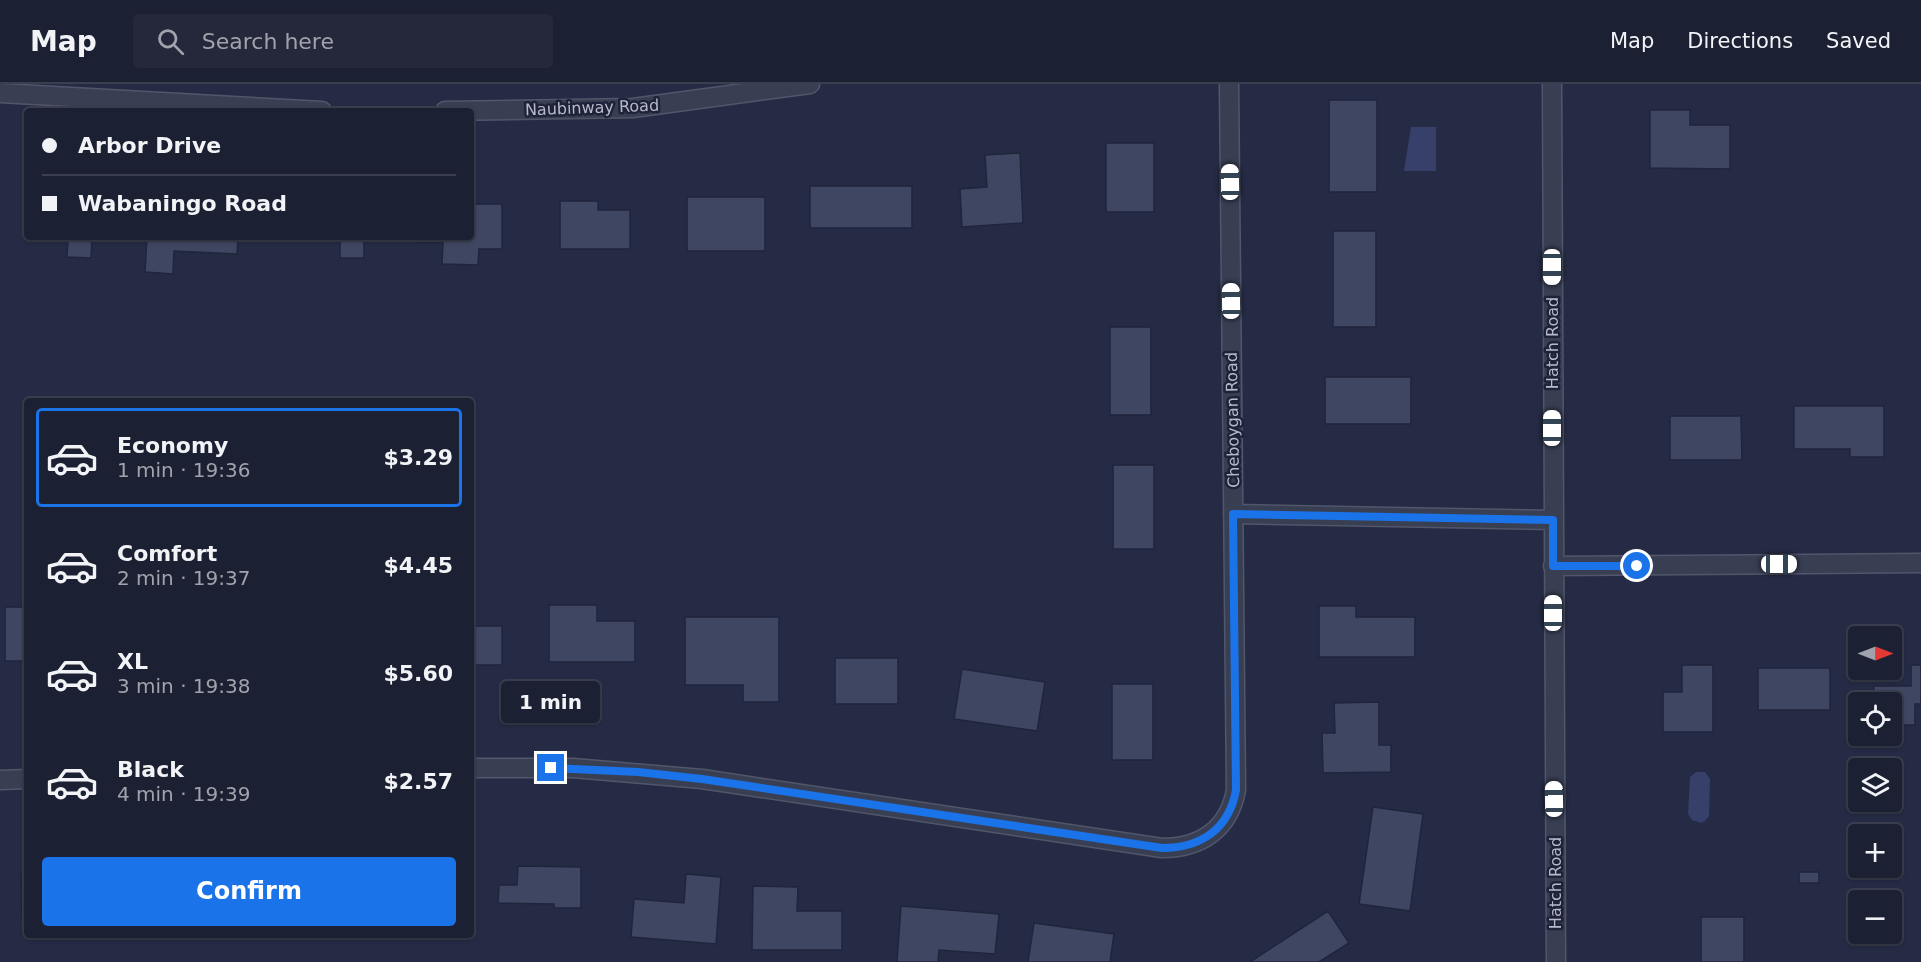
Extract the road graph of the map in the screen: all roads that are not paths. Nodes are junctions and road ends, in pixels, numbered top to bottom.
1 (810, 84) edge
2 (1229, 84) edge
3 (1552, 84) edge
4 (697, 92) edge
5 (0, 93) edge
6 (268, 108) edge
7 (474, 111) edge
8 (1233, 514) junction
9 (1553, 520) junction
10 (1921, 563) edge
11 (1553, 566) junction
12 (474, 768) edge
13 (24, 779) edge
14 (0, 780) edge
15 (1556, 962) edge

1 - 4 street, Naubinway Road
2 - 8 street, Cheboygan Road
3 - 9 street, Hatch Road
4 - 7 street, Naubinway Road
5 - 6 street
8 - 9 street
8 - 12 street, Cheboygan Road
9 - 11 street, Hatch Road
10 - 11 street
11 - 15 street, Hatch Road
13 - 14 street

